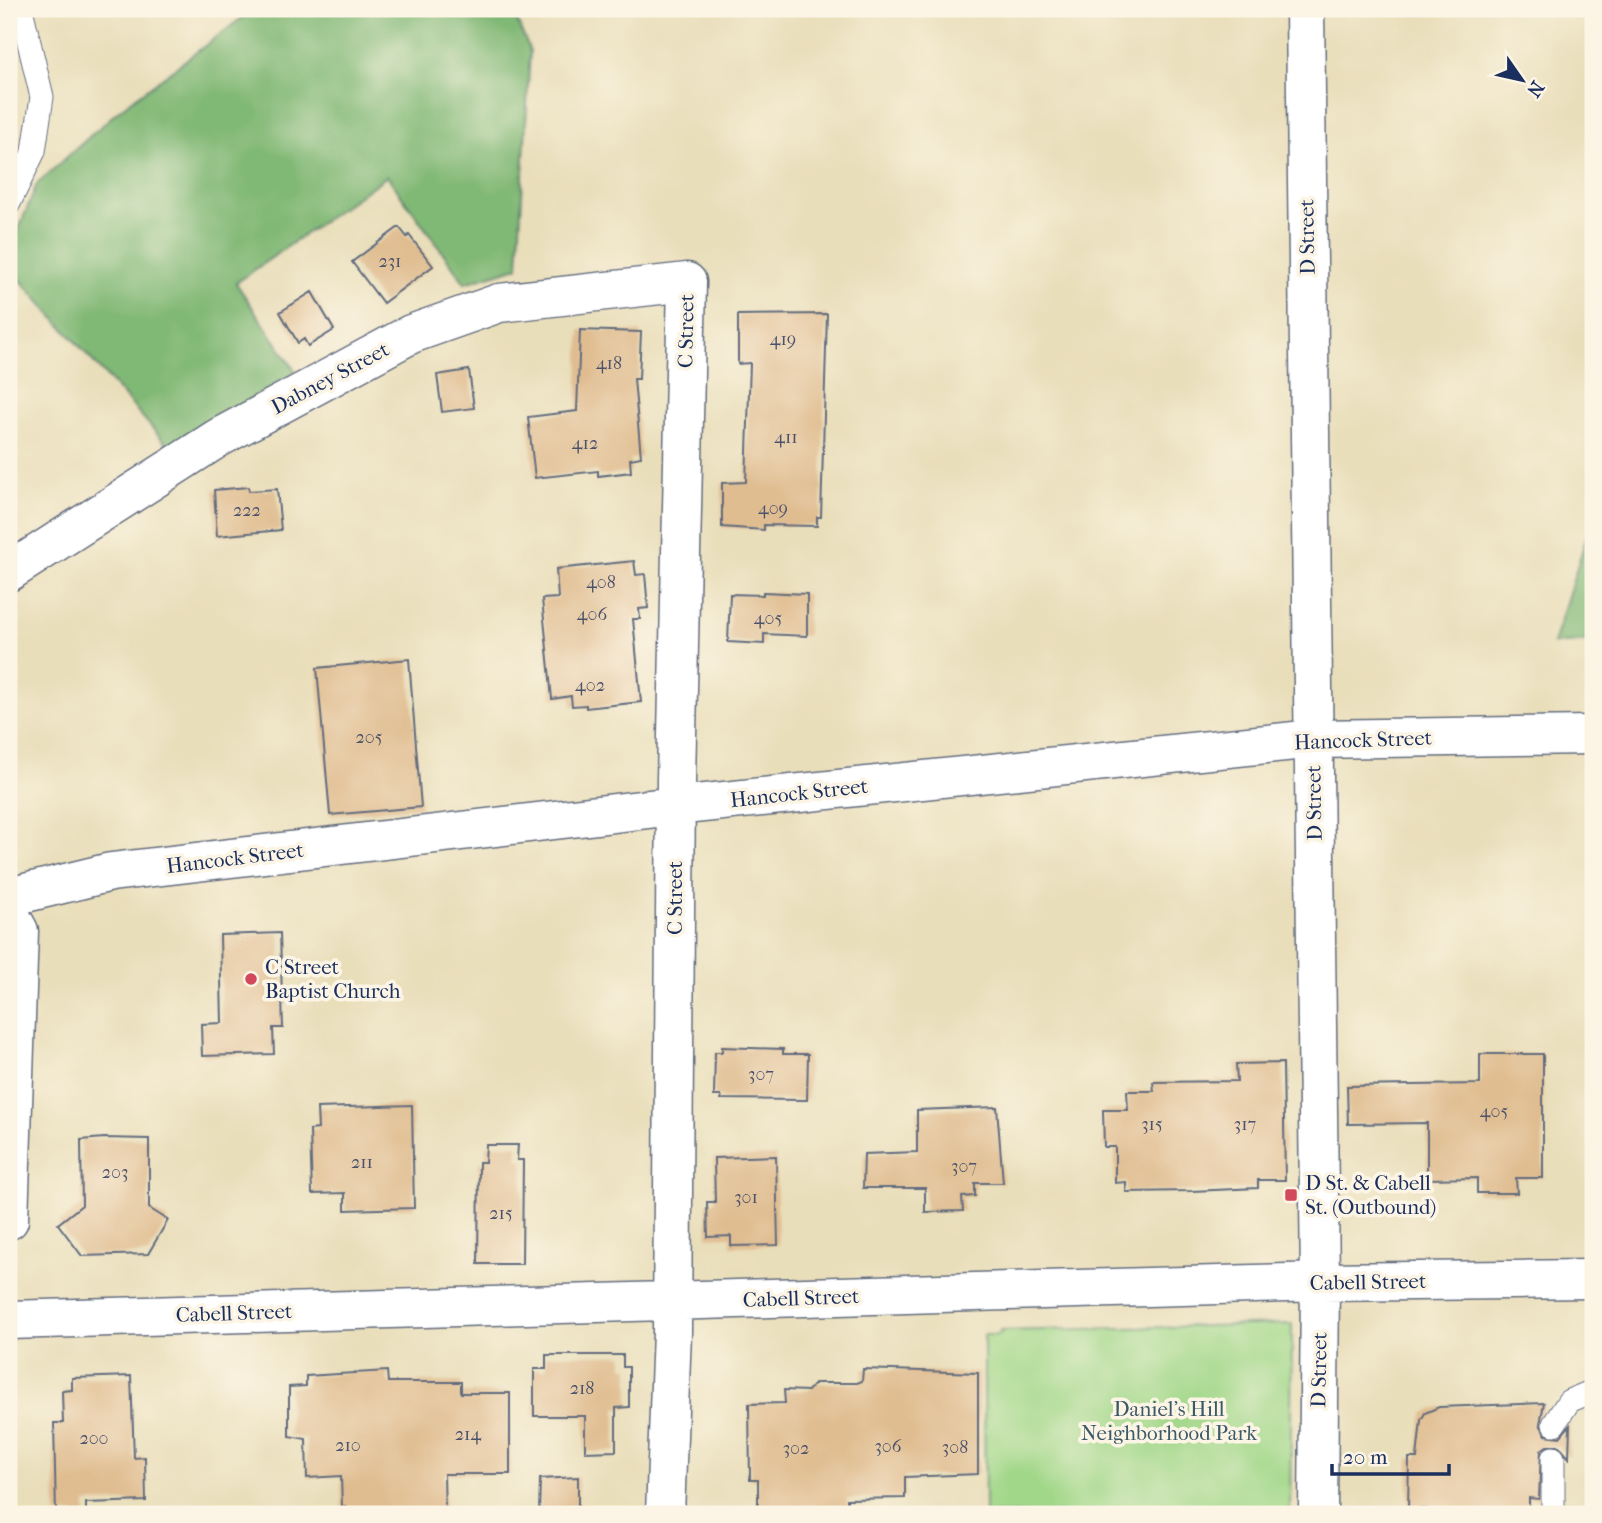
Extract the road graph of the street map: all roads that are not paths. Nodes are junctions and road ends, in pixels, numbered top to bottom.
1 (22, 9) edge
2 (1305, 9) edge
3 (9, 204) edge
4 (687, 282) joint
5 (9, 572) edge
6 (1593, 735) edge
7 (1314, 739) junction
8 (676, 806) junction
9 (9, 897) edge
10 (9, 913) edge
11 (9, 1220) edge
12 (1593, 1279) edge
13 (1320, 1282) junction
14 (672, 1301) junction
15 (9, 1320) edge
16 (1593, 1391) edge
17 (1554, 1424) dead end
18 (1553, 1458) dead end
19 (665, 1514) edge
20 (1318, 1514) edge
21 (1553, 1514) edge

1 - 3 lane
2 - 7 street, D Street
4 - 5 street, Dabney Street
4 - 8 street, C Street
6 - 7 street, Hancock Street
7 - 8 street, Hancock Street
7 - 13 street, D Street
8 - 9 street, Hancock Street
8 - 14 street, C Street
10 - 11 street
12 - 13 street, Cabell Street
13 - 14 street, Cabell Street
13 - 20 street, D Street
14 - 15 street, Cabell Street
14 - 19 street, C Street
16 - 17 lane
18 - 21 lane

